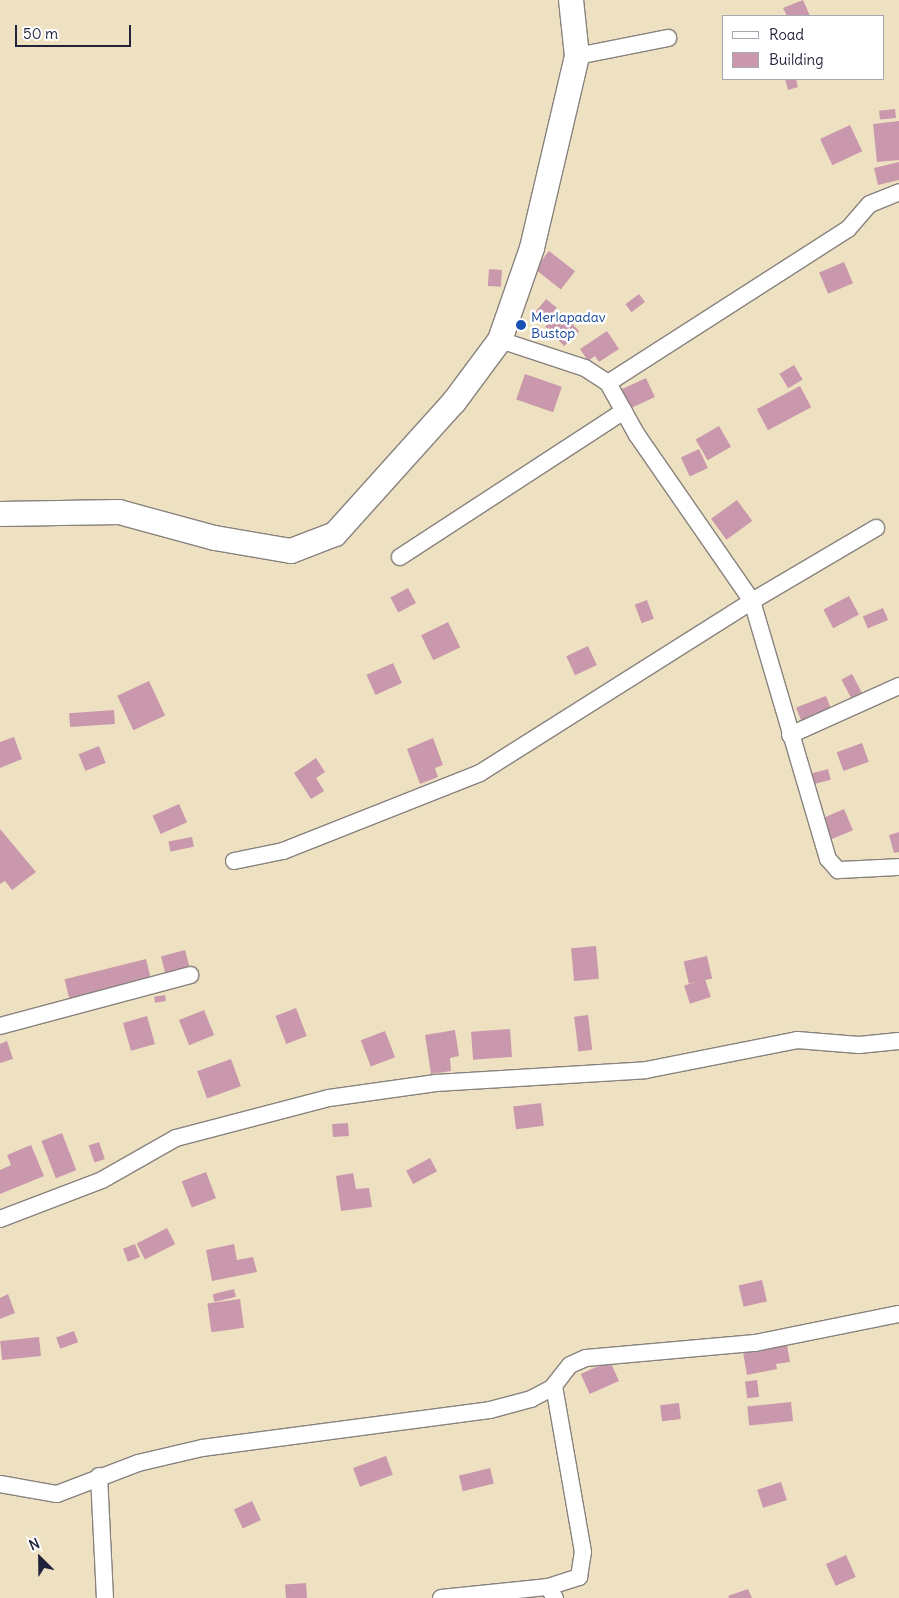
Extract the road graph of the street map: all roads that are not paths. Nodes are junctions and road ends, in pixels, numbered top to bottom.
1 (571, 0) edge
2 (668, 38) dead end
3 (577, 56) junction
4 (899, 192) edge
5 (500, 340) junction
6 (608, 383) junction
7 (624, 411) junction
8 (0, 514) edge
9 (876, 528) dead end
10 (400, 557) dead end
11 (752, 601) junction
12 (899, 686) edge
13 (790, 735) junction
14 (234, 861) dead end
15 (899, 867) edge
16 (190, 975) dead end
17 (0, 1026) edge
18 (899, 1041) edge
19 (0, 1219) edge
20 (899, 1314) edge
21 (554, 1385) junction
22 (99, 1476) junction
23 (0, 1484) edge
24 (552, 1592) edge
25 (105, 1598) edge
26 (441, 1598) edge

1 - 3 main road
2 - 3 street
3 - 5 main road
4 - 6 street
5 - 6 street
5 - 8 main road
6 - 7 street
7 - 10 street
7 - 11 street
9 - 11 street
11 - 13 street
11 - 14 street
12 - 13 street
13 - 15 street
16 - 17 street
18 - 19 street
20 - 21 street
21 - 22 street
21 - 24 street
22 - 23 street
22 - 25 street
24 - 26 street

